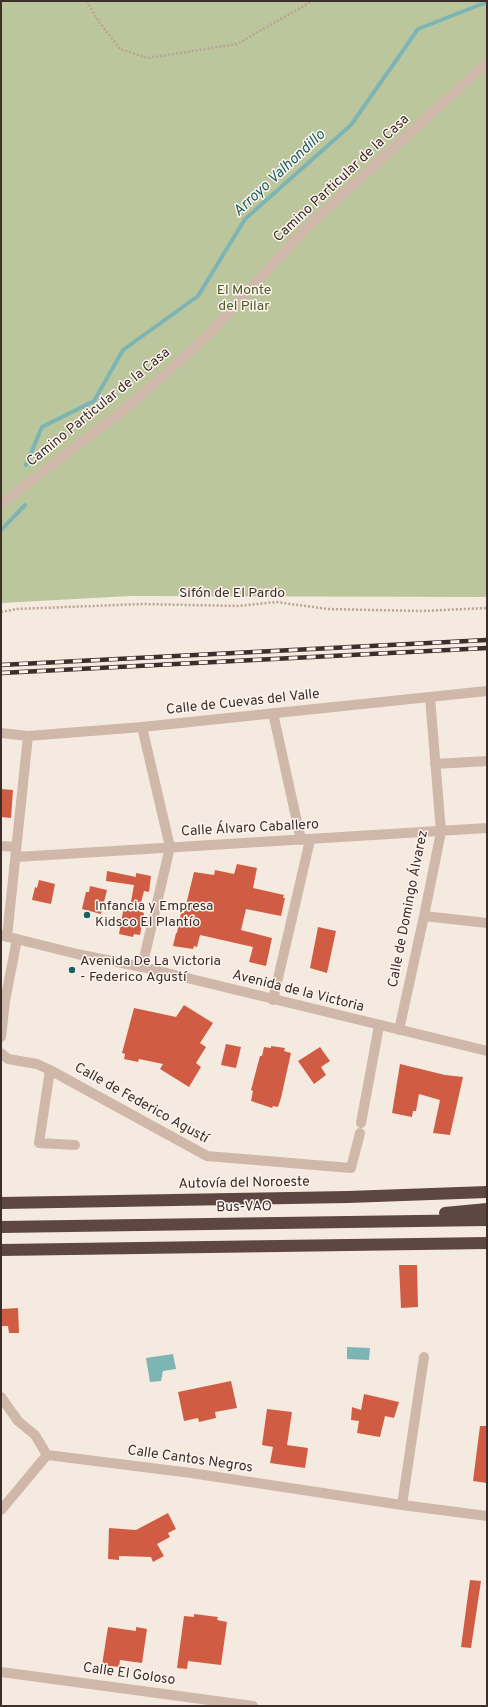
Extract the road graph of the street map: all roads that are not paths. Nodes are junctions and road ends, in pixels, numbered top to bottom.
1 (487, 63) edge
2 (1, 504) edge
3 (487, 691) edge
4 (430, 697) junction
5 (273, 713) junction
6 (142, 727) junction
7 (1, 733) edge
8 (28, 736) junction
9 (487, 760) edge
10 (435, 764) junction
11 (487, 828) edge
12 (441, 832) junction
13 (306, 840) junction
14 (1, 846) edge
15 (170, 847) junction
16 (16, 852) junction
17 (424, 916) junction
18 (487, 923) edge
19 (8, 937) edge
20 (142, 967) junction
21 (273, 1000) junction
22 (379, 1026) junction
23 (399, 1030) junction
24 (1, 1036) edge
25 (487, 1051) edge
26 (1, 1053) edge
27 (50, 1070) junction
28 (361, 1128) joint
29 (75, 1145) dead end
30 (487, 1192) edge
31 (1, 1203) edge
32 (487, 1209) edge
33 (487, 1220) edge
34 (348, 1221) junction
35 (1, 1227) edge
36 (487, 1243) edge
37 (1, 1250) edge
38 (424, 1357) dead end
39 (1, 1397) edge
40 (47, 1455) junction
41 (402, 1505) junction
42 (1, 1510) edge
43 (487, 1516) edge
44 (1, 1672) edge
45 (253, 1706) edge

1 - 2 street, Camino Particular de la Casa
3 - 4 street, Calle de Cuevas del Valle
4 - 5 street, Calle de Cuevas del Valle
4 - 10 street, Calle de Domingo Álvarez
5 - 6 street, Calle de Cuevas del Valle
5 - 13 street
6 - 8 street, Calle de Cuevas del Valle
6 - 15 street
7 - 8 street, Calle de Cuevas del Valle
8 - 16 street
9 - 10 street
10 - 12 street, Calle de Domingo Álvarez
11 - 12 street, Calle Álvaro Caballero
12 - 13 street, Calle Álvaro Caballero
12 - 17 street, Calle de Domingo Álvarez
13 - 15 street, Calle Álvaro Caballero
13 - 21 street
14 - 16 street, Calle Álvaro Caballero
15 - 16 street, Calle Álvaro Caballero
15 - 20 street
16 - 19 street
17 - 18 street
17 - 23 street, Calle de Domingo Álvarez
19 - 20 street, Avenida de la Victoria
19 - 24 street
20 - 21 street, Avenida de la Victoria
21 - 22 street, Avenida de la Victoria
22 - 23 street, Avenida de la Victoria
22 - 28 street, Avenida de la Victoria
23 - 25 street, Avenida de la Victoria
26 - 27 street, Calle de Federico Agustí
27 - 28 street, Calle de Federico Agustí
27 - 29 street, Calle de Federico Agustí
30 - 31 highway, Autovía del Noroeste
32 - 34 highway
33 - 34 highway, Bus-VAO
34 - 35 highway, Bus-VAO
36 - 37 highway
38 - 41 street
39 - 40 street
40 - 41 street, Calle Cantos Negros
40 - 42 street
41 - 43 street, Calle Cantos Negros
44 - 45 street, Calle El Goloso

